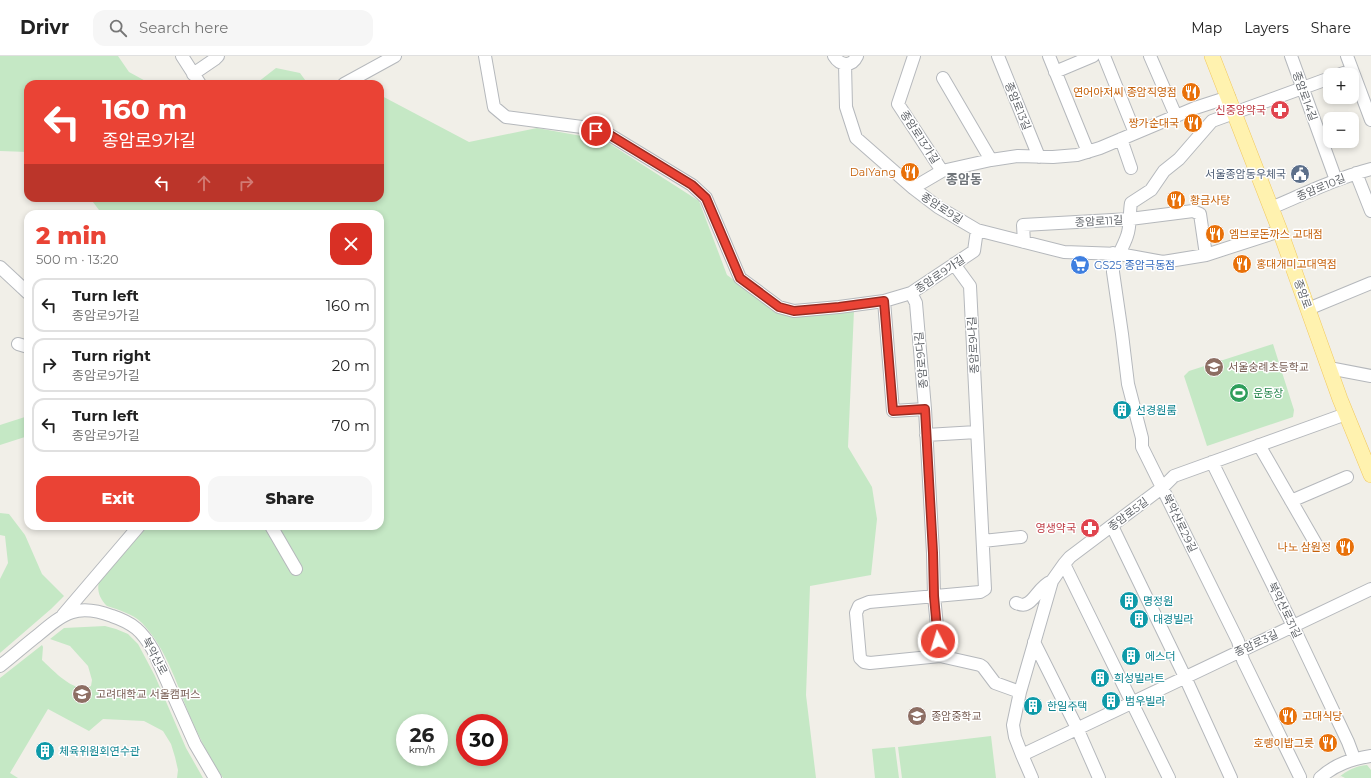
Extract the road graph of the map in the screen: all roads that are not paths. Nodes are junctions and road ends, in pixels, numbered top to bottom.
1 (182, 56) edge
2 (218, 56) edge
3 (395, 56) edge
4 (485, 56) edge
5 (834, 56) edge
6 (857, 56) edge
7 (914, 56) edge
8 (998, 56) edge
9 (1049, 56) edge
10 (1093, 56) edge
11 (1104, 56) edge
12 (1150, 56) edge
13 (1212, 56) edge
14 (1291, 56) edge
15 (1346, 56) edge
16 (845, 64) junction
17 (1351, 68) edge
18 (1055, 72) junction
19 (193, 74) junction
20 (943, 78) dead end
21 (197, 80) edge
22 (351, 80) edge
23 (1359, 80) edge
24 (1323, 81) edge
25 (1302, 89) junction
26 (1366, 90) edge
27 (1229, 97) junction
28 (1235, 113) junction
29 (1176, 116) junction
30 (1371, 120) edge
31 (1135, 133) junction
32 (1121, 139) junction
33 (1088, 152) junction
34 (1039, 157) junction
35 (991, 160) junction
36 (1131, 168) dead end
37 (1371, 169) edge
38 (942, 171) junction
39 (1356, 173) junction
40 (1336, 180) junction
41 (913, 188) junction
42 (1271, 208) junction
43 (1371, 212) edge
44 (1130, 219) junction
45 (977, 230) junction
46 (1280, 231) junction
47 (1024, 242) junction
48 (1116, 254) junction
49 (1206, 255) junction
50 (954, 264) junction
51 (0, 267) edge
52 (1371, 283) edge
53 (24, 288) edge
54 (911, 293) junction
55 (884, 301) junction
56 (1308, 309) junction
57 (1329, 368) junction
58 (1371, 376) edge
59 (925, 409) junction
60 (1346, 414) junction
61 (977, 432) junction
62 (926, 435) junction
63 (1259, 445) junction
64 (1212, 462) junction
65 (1371, 475) edge
66 (1347, 477) dead end
67 (1163, 487) junction
68 (1292, 502) junction
69 (1112, 526) junction
70 (136, 530) edge
71 (273, 530) edge
72 (1021, 537) dead end
73 (983, 541) junction
74 (1316, 544) dead end
75 (1064, 564) junction
76 (296, 569) dead end
77 (1052, 581) junction
78 (1371, 589) edge
79 (934, 596) junction
80 (1016, 603) dead end
81 (63, 615) junction
82 (1293, 626) junction
83 (1034, 642) junction
84 (1241, 650) junction
85 (940, 656) junction
86 (0, 666) edge
87 (1185, 677) junction
88 (1020, 692) junction
89 (1132, 702) junction
90 (1077, 728) junction
91 (1022, 755) junction
92 (1371, 756) edge
93 (1354, 758) junction
94 (214, 778) edge
95 (1032, 778) edge
96 (1099, 778) edge
97 (1169, 778) edge
98 (1231, 778) edge
99 (1300, 778) edge
100 (1320, 778) edge

1 - 19 street
2 - 19 street
3 - 22 street
4 - 55 street, 종암로9가길
5 - 16 street
6 - 16 street
7 - 38 street, 종암로13가길
8 - 34 street, 종암로13길
9 - 18 street
10 - 18 street
11 - 31 street
12 - 29 street
13 - 27 main road, 종암로
14 - 25 street, 종암로14길
15 - 17 street
16 - 41 street, 종암로9길
18 - 33 street
19 - 21 street
20 - 35 street
23 - 26 street
24 - 25 street
25 - 28 street
25 - 40 street, 종암로14길
26 - 30 street
27 - 28 main road, 종암로
27 - 29 street
28 - 42 main road, 종암로
28 - 44 street, 종암로11길
29 - 31 street
31 - 32 street
32 - 33 street
32 - 36 street
33 - 34 street
34 - 35 street
35 - 38 street
37 - 39 street, 종암로10길
38 - 41 street
39 - 40 street, 종암로10길
39 - 43 street
40 - 42 street, 종암로10길
41 - 45 street, 종암로9길
42 - 46 main road, 종암로
44 - 47 street, 종암로11길
44 - 48 street
44 - 49 street
45 - 47 street, 종암로9길
45 - 50 street, 종암로9가길
46 - 49 street, 종암로9길
46 - 56 main road, 종암로
47 - 48 street, 종암로9길
48 - 49 street, 종암로9길
48 - 67 street, 북악산로29길
50 - 54 street, 종암로9가길
50 - 61 street, 종암로9나길
51 - 53 street
52 - 56 street
54 - 55 street, 종암로9가길
54 - 59 street, 종암로9다길
55 - 59 street
56 - 57 main road, 종암로
57 - 58 street
57 - 60 main road, 종암로
59 - 62 street, 종암로9다길
60 - 63 street, 종암로5길
60 - 65 main road, 종암로
61 - 62 street
61 - 73 street, 종암로9나길
62 - 79 street, 종암로9다길
63 - 64 street, 종암로5길
63 - 68 street
64 - 67 street, 종암로5길
64 - 82 street, 북악산로31길
66 - 68 street
67 - 69 street, 종암로5길
67 - 84 street, 북악산로29길
68 - 74 street
69 - 75 street, 종암로5길
69 - 87 street
70 - 81 street, 북악산로
71 - 76 street
72 - 73 street
73 - 79 street, 종암로9나길
75 - 77 street, 종암로5길
75 - 89 street
77 - 80 street, 종암로5길
77 - 83 street, 종암로5길
78 - 82 street, 종암로3길
79 - 85 street, 종암로9다길
79 - 85 street
81 - 86 street, 북악산로
81 - 94 street, 북악산로
82 - 84 street, 종암로3길
82 - 93 street, 북악산로31길
83 - 88 street, 종암로5길
83 - 90 street
84 - 87 street, 종암로3길
84 - 99 street, 북악산로29길
85 - 88 street
87 - 89 street, 종암로3길
87 - 98 street
88 - 91 street, 종암로5길
89 - 90 street, 종암로3길
89 - 97 street
90 - 91 street, 종암로3길
90 - 96 street
91 - 95 street, 종암로5길
92 - 93 street
93 - 100 street

